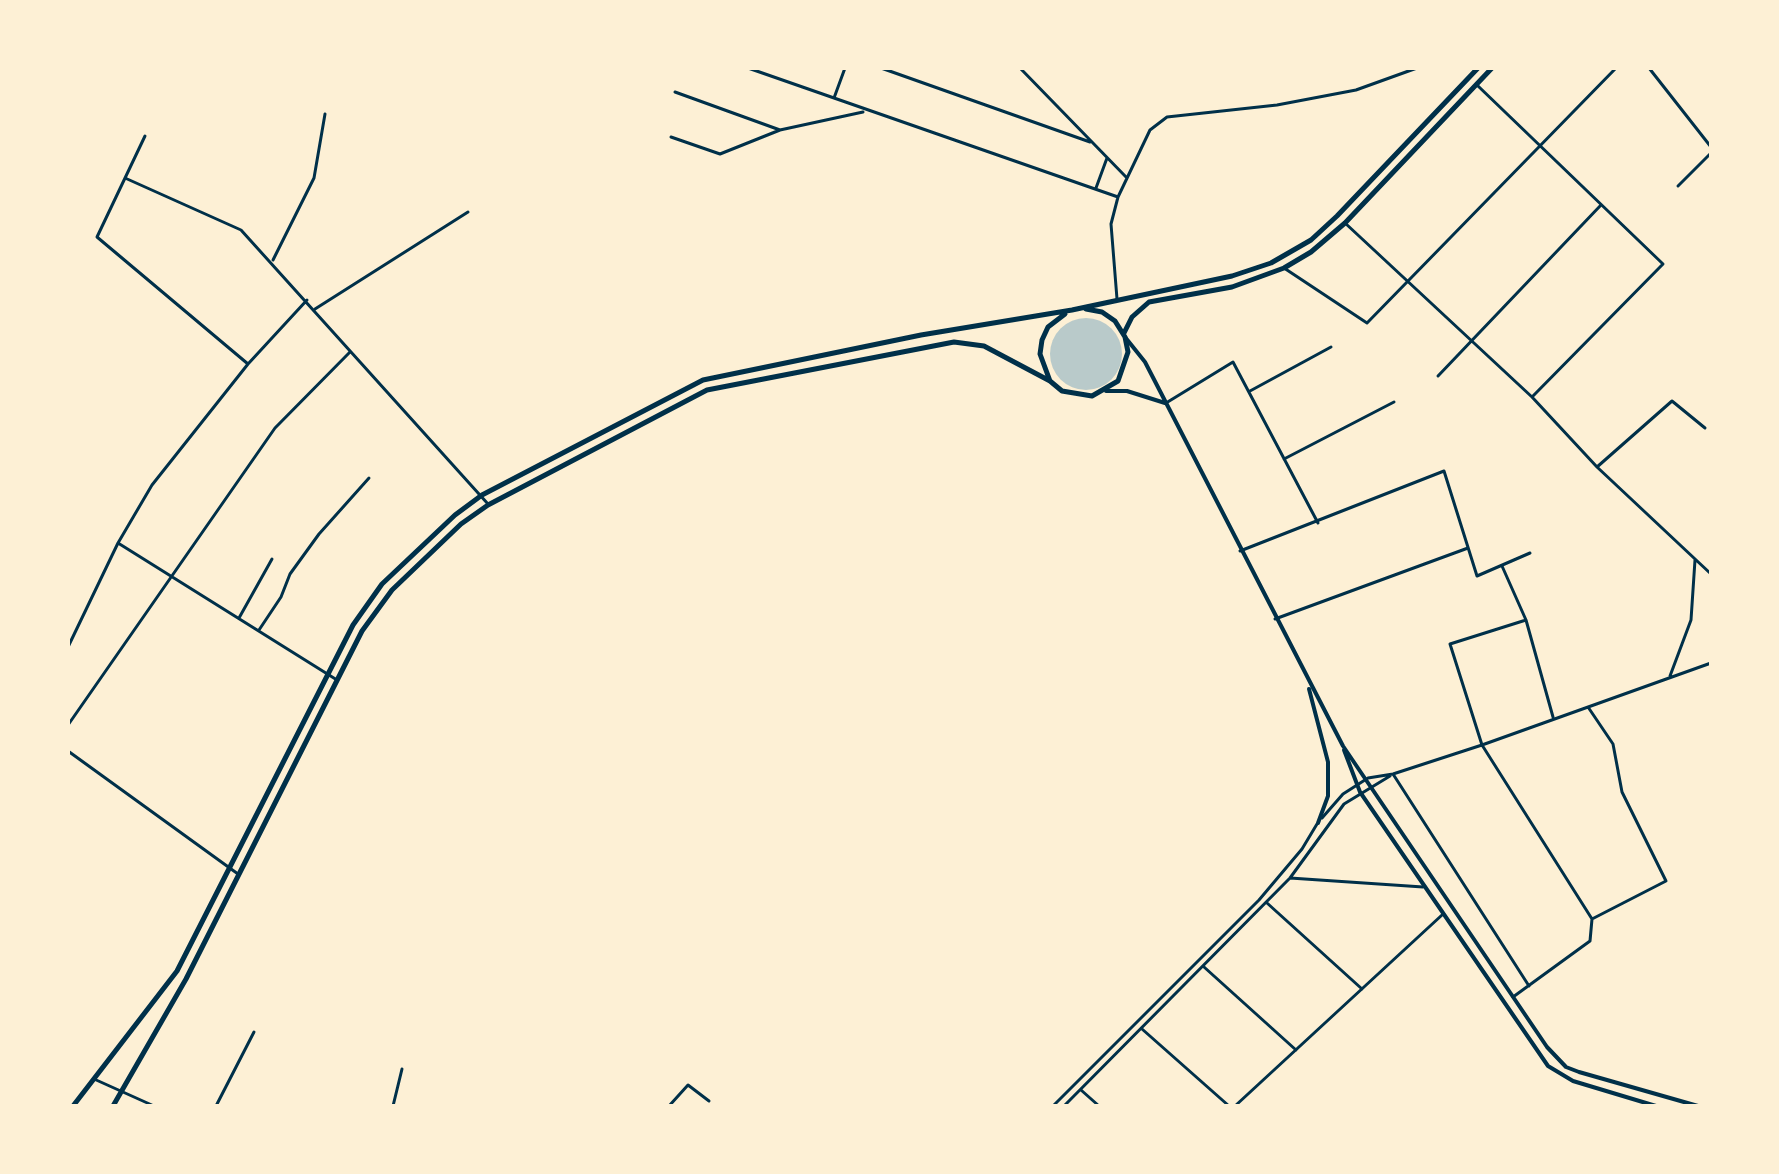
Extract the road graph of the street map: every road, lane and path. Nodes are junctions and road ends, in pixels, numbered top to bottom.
1 (748, 68) edge
2 (845, 68) edge
3 (881, 68) edge
4 (1020, 68) edge
5 (1417, 68) edge
6 (1464, 68) edge
7 (1478, 68) edge
8 (1492, 68) edge
9 (1616, 68) edge
10 (1649, 68) edge
11 (1472, 75) junction
12 (1476, 85) junction
13 (675, 92) dead end
14 (833, 100) junction
15 (867, 111) junction
16 (325, 114) dead end
17 (780, 130) junction
18 (145, 136) dead end
19 (671, 137) dead end
20 (1090, 142) junction
21 (1542, 146) junction
22 (1711, 147) edge
23 (1711, 153) edge
24 (1107, 158) junction
25 (125, 178) junction
26 (1127, 178) junction
27 (1678, 186) dead end
28 (1095, 189) junction
29 (1118, 197) junction
30 (1602, 203) junction
31 (468, 212) dead end
32 (1345, 223) junction
33 (273, 261) junction
34 (1284, 268) junction
35 (1407, 282) junction
36 (1117, 299) junction
37 (307, 300) junction
38 (315, 309) junction
39 (1072, 310) junction
40 (1125, 335) junction
41 (1471, 339) junction
42 (1331, 347) dead end
43 (350, 352) junction
44 (248, 364) junction
45 (1438, 376) dead end
46 (1050, 381) junction
47 (1106, 391) junction
48 (1250, 392) junction
49 (1532, 397) junction
50 (1394, 402) dead end
51 (1165, 403) junction
52 (1705, 428) dead end
53 (1284, 460) junction
54 (1597, 467) junction
55 (369, 478) dead end
56 (482, 495) junction
57 (488, 505) junction
58 (1318, 523) junction
59 (118, 543) junction
60 (1468, 548) junction
61 (1240, 551) junction
62 (1530, 553) dead end
63 (272, 559) dead end
64 (1695, 560) junction
65 (1502, 565) junction
66 (1711, 574) edge
67 (172, 576) junction
68 (239, 618) junction
69 (1275, 619) junction
70 (1526, 620) junction
71 (259, 630) junction
72 (68, 647) edge
73 (1711, 663) edge
74 (326, 673) junction
75 (1670, 676) junction
76 (1306, 679) junction
77 (337, 680) junction
78 (1587, 706) junction
79 (1553, 717) junction
80 (68, 725) edge
81 (1482, 745) junction
82 (1343, 746) junction
83 (68, 751) edge
84 (1393, 774) junction
85 (1368, 778) junction
86 (1356, 784) junction
87 (1373, 785) junction
88 (1360, 792) junction
89 (1318, 823) junction
90 (228, 866) junction
91 (238, 874) junction
92 (1290, 878) junction
93 (1423, 887) junction
94 (1266, 903) junction
95 (1442, 915) junction
96 (1592, 919) junction
97 (1204, 967) junction
98 (1529, 986) junction
99 (1362, 989) junction
100 (1513, 997) junction
101 (1142, 1029) junction
102 (254, 1032) dead end
103 (1296, 1050) junction
104 (402, 1069) dead end
105 (94, 1079) junction
106 (1080, 1089) junction
107 (122, 1093) junction
108 (709, 1101) dead end
109 (73, 1106) edge
110 (113, 1106) edge
111 (154, 1106) edge
112 (216, 1106) edge
113 (393, 1106) edge
114 (669, 1106) edge
115 (1053, 1106) edge
116 (1064, 1106) edge
117 (1099, 1106) edge
118 (1229, 1106) edge
119 (1235, 1106) edge
120 (1656, 1106) edge
121 (1698, 1106) edge

1 - 14 street
2 - 14 street
3 - 20 street
4 - 20 street
5 - 26 street
6 - 11 street
7 - 11 main road
8 - 12 main road
9 - 21 street
10 - 22 street
11 - 36 main road
12 - 21 street
12 - 32 main road
13 - 17 street
14 - 15 street
15 - 17 street
15 - 28 street
16 - 33 street
17 - 19 street
18 - 25 street
20 - 24 street
21 - 30 street
21 - 35 street
23 - 27 street
24 - 26 street
24 - 28 street
25 - 33 street
25 - 44 street
26 - 29 street
28 - 29 street
29 - 36 street
30 - 41 street
30 - 49 street
31 - 38 street
32 - 34 main road
32 - 35 street
33 - 37 street
34 - 35 street
34 - 40 main road
35 - 41 street
36 - 39 main road
37 - 38 street
37 - 44 street
38 - 43 street
39 - 40 main road
39 - 46 main road
39 - 56 main road
40 - 47 main road
40 - 51 street
41 - 45 street
41 - 49 street
42 - 48 street
43 - 56 street
43 - 67 street
44 - 59 street
46 - 47 main road
46 - 57 main road
47 - 51 street
48 - 51 street
48 - 53 street
49 - 54 street
50 - 53 street
51 - 61 street
52 - 54 street
53 - 58 street
54 - 64 street
55 - 71 street
56 - 57 street
56 - 74 main road
57 - 77 main road
58 - 60 street
58 - 61 street
59 - 67 street
59 - 72 street
60 - 65 street
60 - 69 street
61 - 69 street
62 - 65 street
63 - 68 street
64 - 66 street
64 - 75 street
65 - 70 street
67 - 68 street
67 - 80 street
68 - 71 street
69 - 76 street
70 - 79 street
70 - 81 street
71 - 74 street
73 - 75 street
74 - 77 street
74 - 90 main road
75 - 78 street
76 - 82 street
76 - 89 street
77 - 91 main road
78 - 79 street
78 - 96 street
79 - 81 street
81 - 84 street
81 - 96 street
82 - 85 street
82 - 86 street
83 - 90 street
84 - 85 street
84 - 87 street
84 - 98 street
85 - 86 street
85 - 87 street
86 - 88 street
86 - 89 street
87 - 88 street
87 - 100 street
88 - 92 street
88 - 93 street
89 - 115 street
90 - 91 street
90 - 105 main road
91 - 107 main road
92 - 93 street
92 - 94 street
93 - 95 street
94 - 97 street
94 - 99 street
95 - 99 street
95 - 120 street
96 - 98 street
97 - 101 street
97 - 103 street
98 - 100 street
99 - 103 street
100 - 121 street
101 - 106 street
101 - 118 street
102 - 112 street
103 - 119 street
104 - 113 street
105 - 107 street
105 - 109 main road
106 - 116 street
106 - 117 street
107 - 110 main road
107 - 111 street
108 - 114 street

